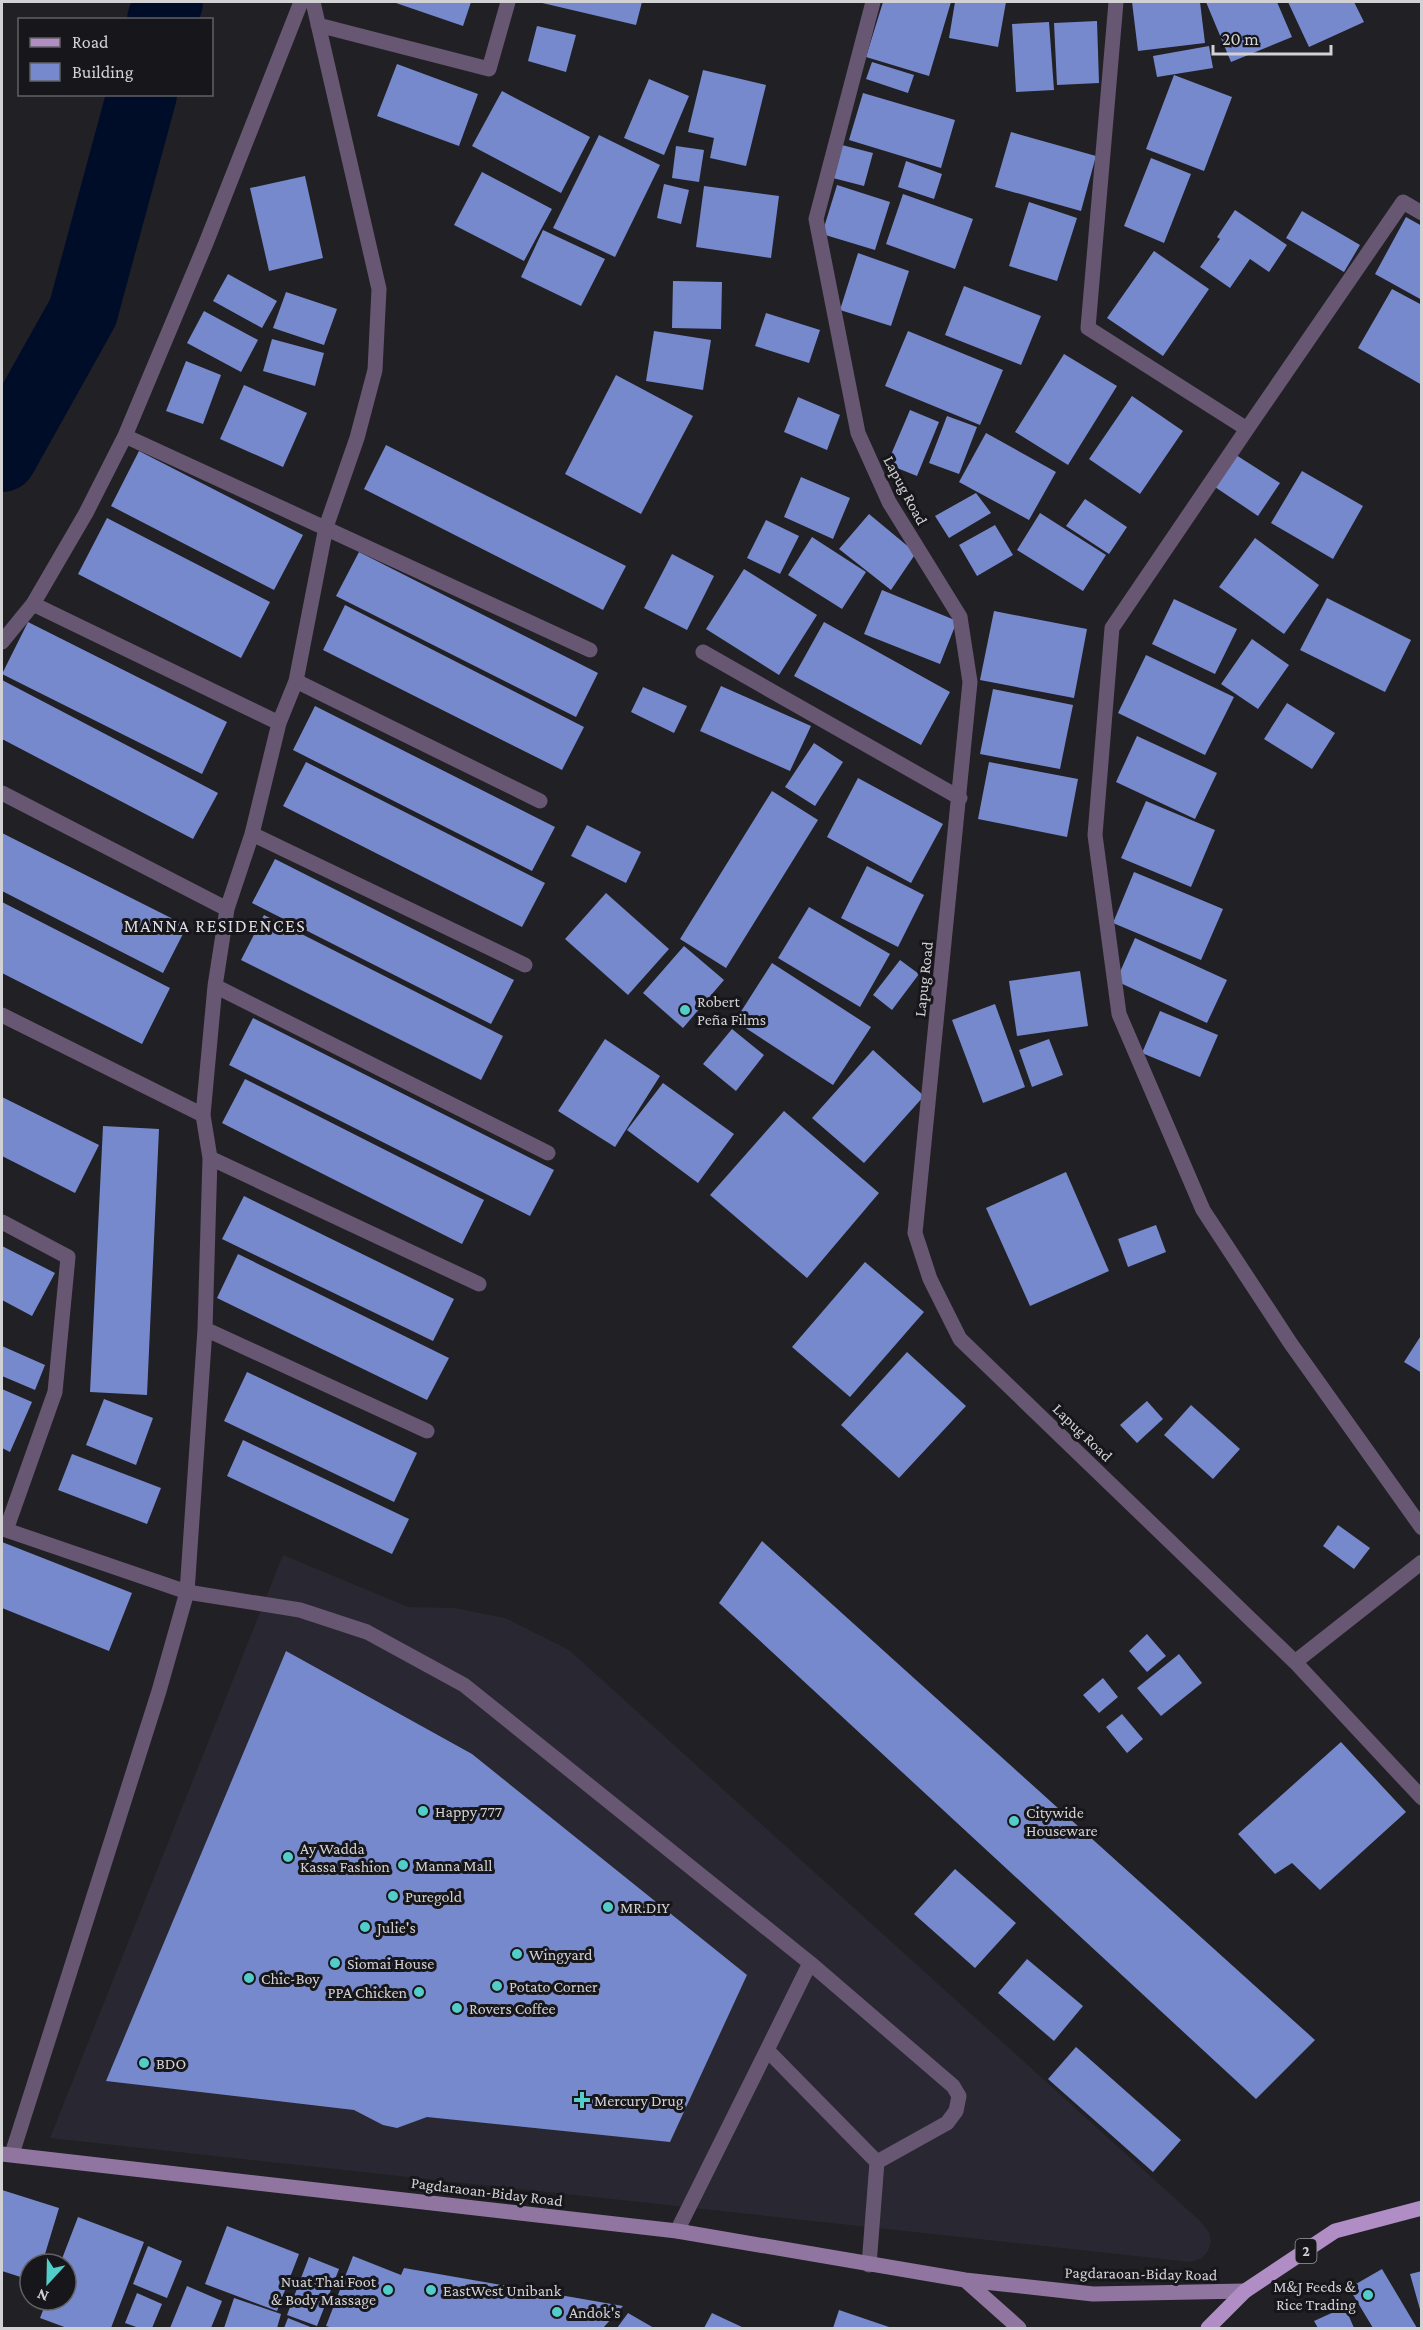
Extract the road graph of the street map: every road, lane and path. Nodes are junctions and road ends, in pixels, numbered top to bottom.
1 (301, 2) edge
2 (313, 2) edge
3 (508, 2) edge
4 (873, 2) edge
5 (1116, 2) edge
6 (318, 25) junction
7 (1422, 213) edge
8 (1247, 429) junction
9 (125, 436) junction
10 (326, 526) junction
11 (33, 604) junction
12 (2, 642) edge
13 (590, 650) dead end
14 (703, 652) dead end
15 (296, 681) junction
16 (279, 723) junction
17 (2, 793) edge
18 (960, 798) junction
19 (540, 801) dead end
20 (252, 834) junction
21 (227, 909) junction
22 (525, 965) dead end
23 (214, 986) junction
24 (2, 1015) edge
25 (202, 1115) junction
26 (548, 1153) dead end
27 (210, 1158) junction
28 (2, 1222) edge
29 (479, 1284) dead end
30 (205, 1329) junction
31 (427, 1431) dead end
32 (1422, 1528) edge
33 (1422, 1562) edge
34 (187, 1592) junction
35 (1295, 1662) junction
36 (1422, 1798) edge
37 (810, 1963) junction
38 (767, 2050) junction
39 (7, 2154) edge
40 (877, 2162) junction
41 (1422, 2208) edge
42 (677, 2231) junction
43 (869, 2265) junction
44 (965, 2280) junction
45 (1245, 2291) junction
46 (1019, 2328) edge
47 (1208, 2328) edge

1 - 9 street
2 - 6 street
3 - 6 street
4 - 18 street, Lapug Road
5 - 8 street
6 - 10 street
7 - 8 street
8 - 32 street
9 - 10 street
9 - 11 street
10 - 13 street
10 - 15 street
11 - 12 street
11 - 16 street
14 - 18 street
15 - 16 street
15 - 19 street
16 - 20 street
17 - 21 street
18 - 35 street, Lapug Road
20 - 21 street
20 - 22 street
21 - 23 street
23 - 25 street
23 - 26 street
24 - 25 street
25 - 27 street
27 - 29 street
27 - 30 street
28 - 34 street
30 - 31 street
30 - 34 street
33 - 35 street
34 - 37 street
34 - 39 street
35 - 36 street, Lapug Road
37 - 38 street
37 - 40 street
38 - 40 street
38 - 42 street
39 - 42 main road, Pagdaraoan-Biday Road
40 - 43 street
41 - 45 main road, 2
42 - 43 main road, Pagdaraoan-Biday Road
43 - 44 main road, Pagdaraoan-Biday Road
44 - 45 main road, Pagdaraoan-Biday Road
44 - 46 main road
45 - 47 main road, 2

